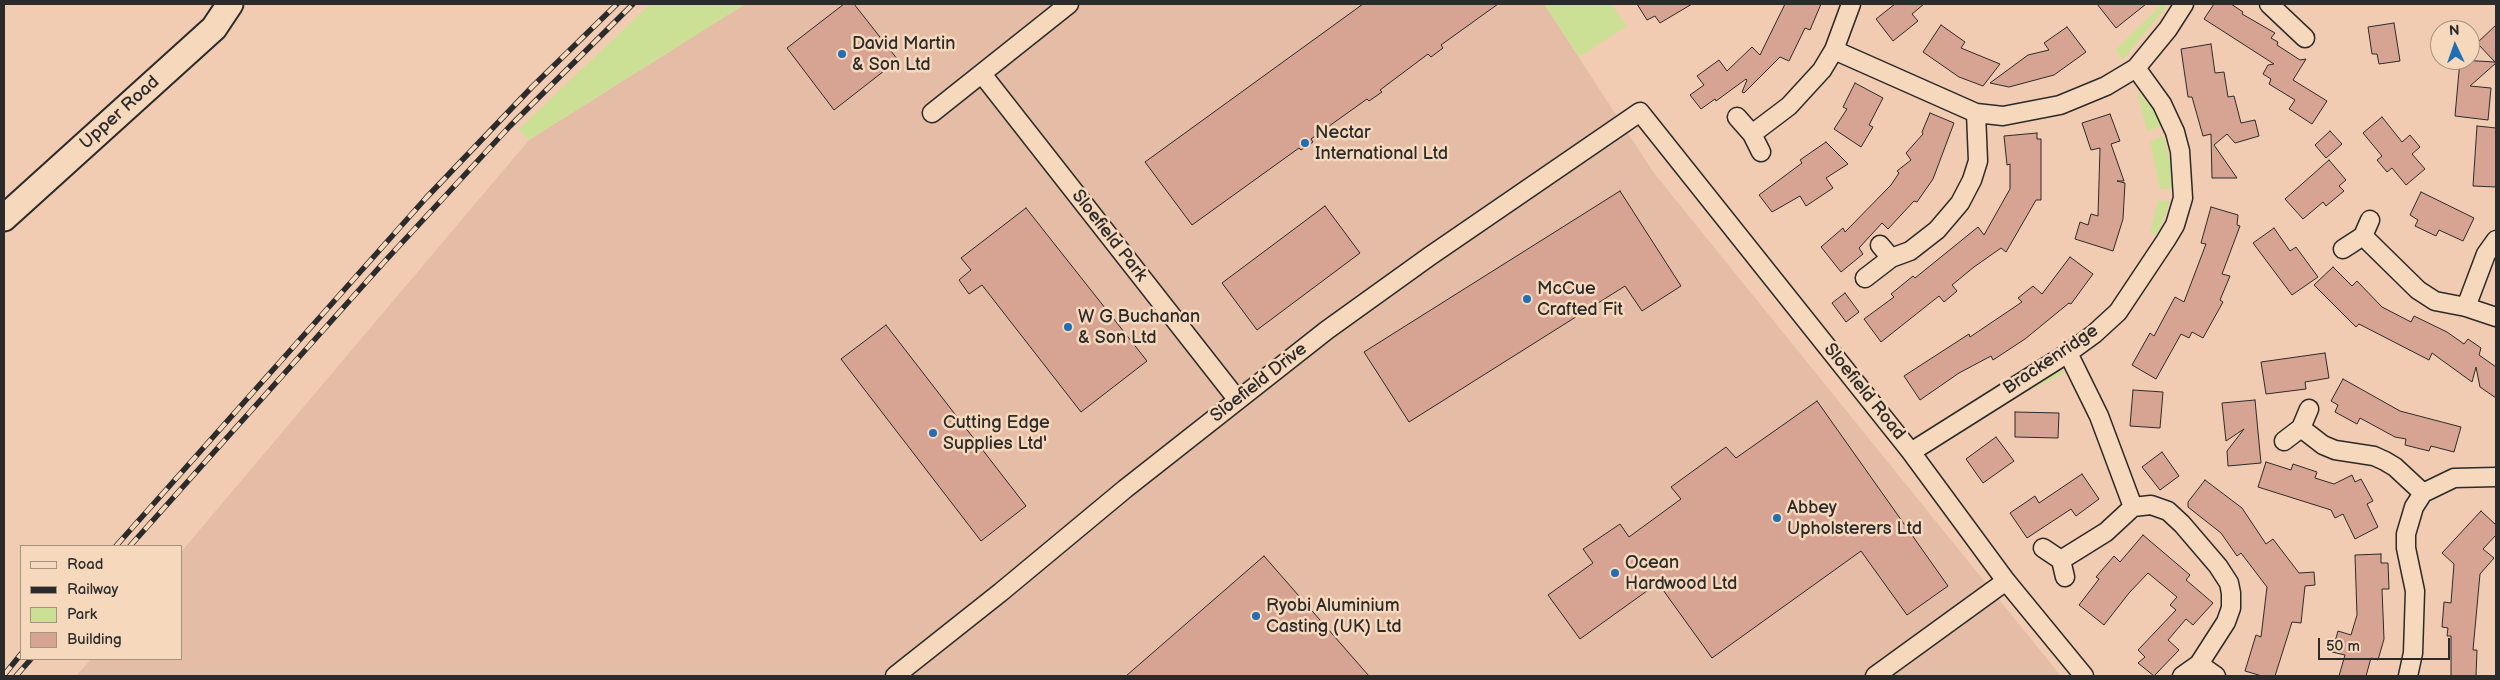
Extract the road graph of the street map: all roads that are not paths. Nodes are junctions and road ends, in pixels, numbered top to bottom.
1 (230, 4) edge
2 (1069, 4) edge
3 (1851, 4) edge
4 (2184, 4) edge
5 (2270, 4) edge
6 (2305, 38) dead end
7 (1834, 50) junction
8 (2136, 68) junction
9 (982, 74) junction
10 (1640, 112) joint
11 (932, 113) dead end
12 (1976, 113) junction
13 (1737, 117) dead end
14 (1752, 134) junction
15 (1761, 152) dead end
16 (4, 218) edge
17 (2496, 240) edge
18 (2343, 249) dead end
19 (1865, 278) dead end
20 (2466, 307) junction
21 (2496, 317) edge
22 (2068, 354) junction
23 (1237, 399) junction
24 (2309, 408) dead end
25 (2301, 428) junction
26 (2284, 441) dead end
27 (1911, 452) junction
28 (2496, 477) edge
29 (2424, 493) junction
30 (2133, 507) junction
31 (2042, 548) dead end
32 (2061, 560) junction
33 (2065, 577) dead end
34 (2006, 581) junction
35 (2199, 664) junction
36 (895, 676) edge
37 (1876, 676) edge
38 (2084, 676) edge
39 (2182, 676) edge
40 (2216, 676) edge
41 (2408, 676) edge

1 - 16 main road, Upper Road
2 - 9 street
3 - 7 street
4 - 8 street
5 - 6 street
7 - 12 street
7 - 14 street
8 - 12 street
8 - 22 street, Brackenridge
9 - 11 street
9 - 23 street, Sloefield Park
10 - 23 street, Sloefield Drive
10 - 27 street, Sloefield Road
12 - 19 street
13 - 14 street
14 - 15 street
17 - 20 street
18 - 20 street
20 - 21 street
22 - 27 street, Brackenridge
22 - 30 street
23 - 36 street, Sloefield Drive
24 - 25 street
25 - 26 street
25 - 29 street
27 - 34 street, Sloefield Road
28 - 29 street
29 - 41 street
30 - 32 street
30 - 35 street
31 - 32 street
32 - 33 street
34 - 37 street
34 - 38 street, Sloefield Road
35 - 39 street
35 - 40 street

